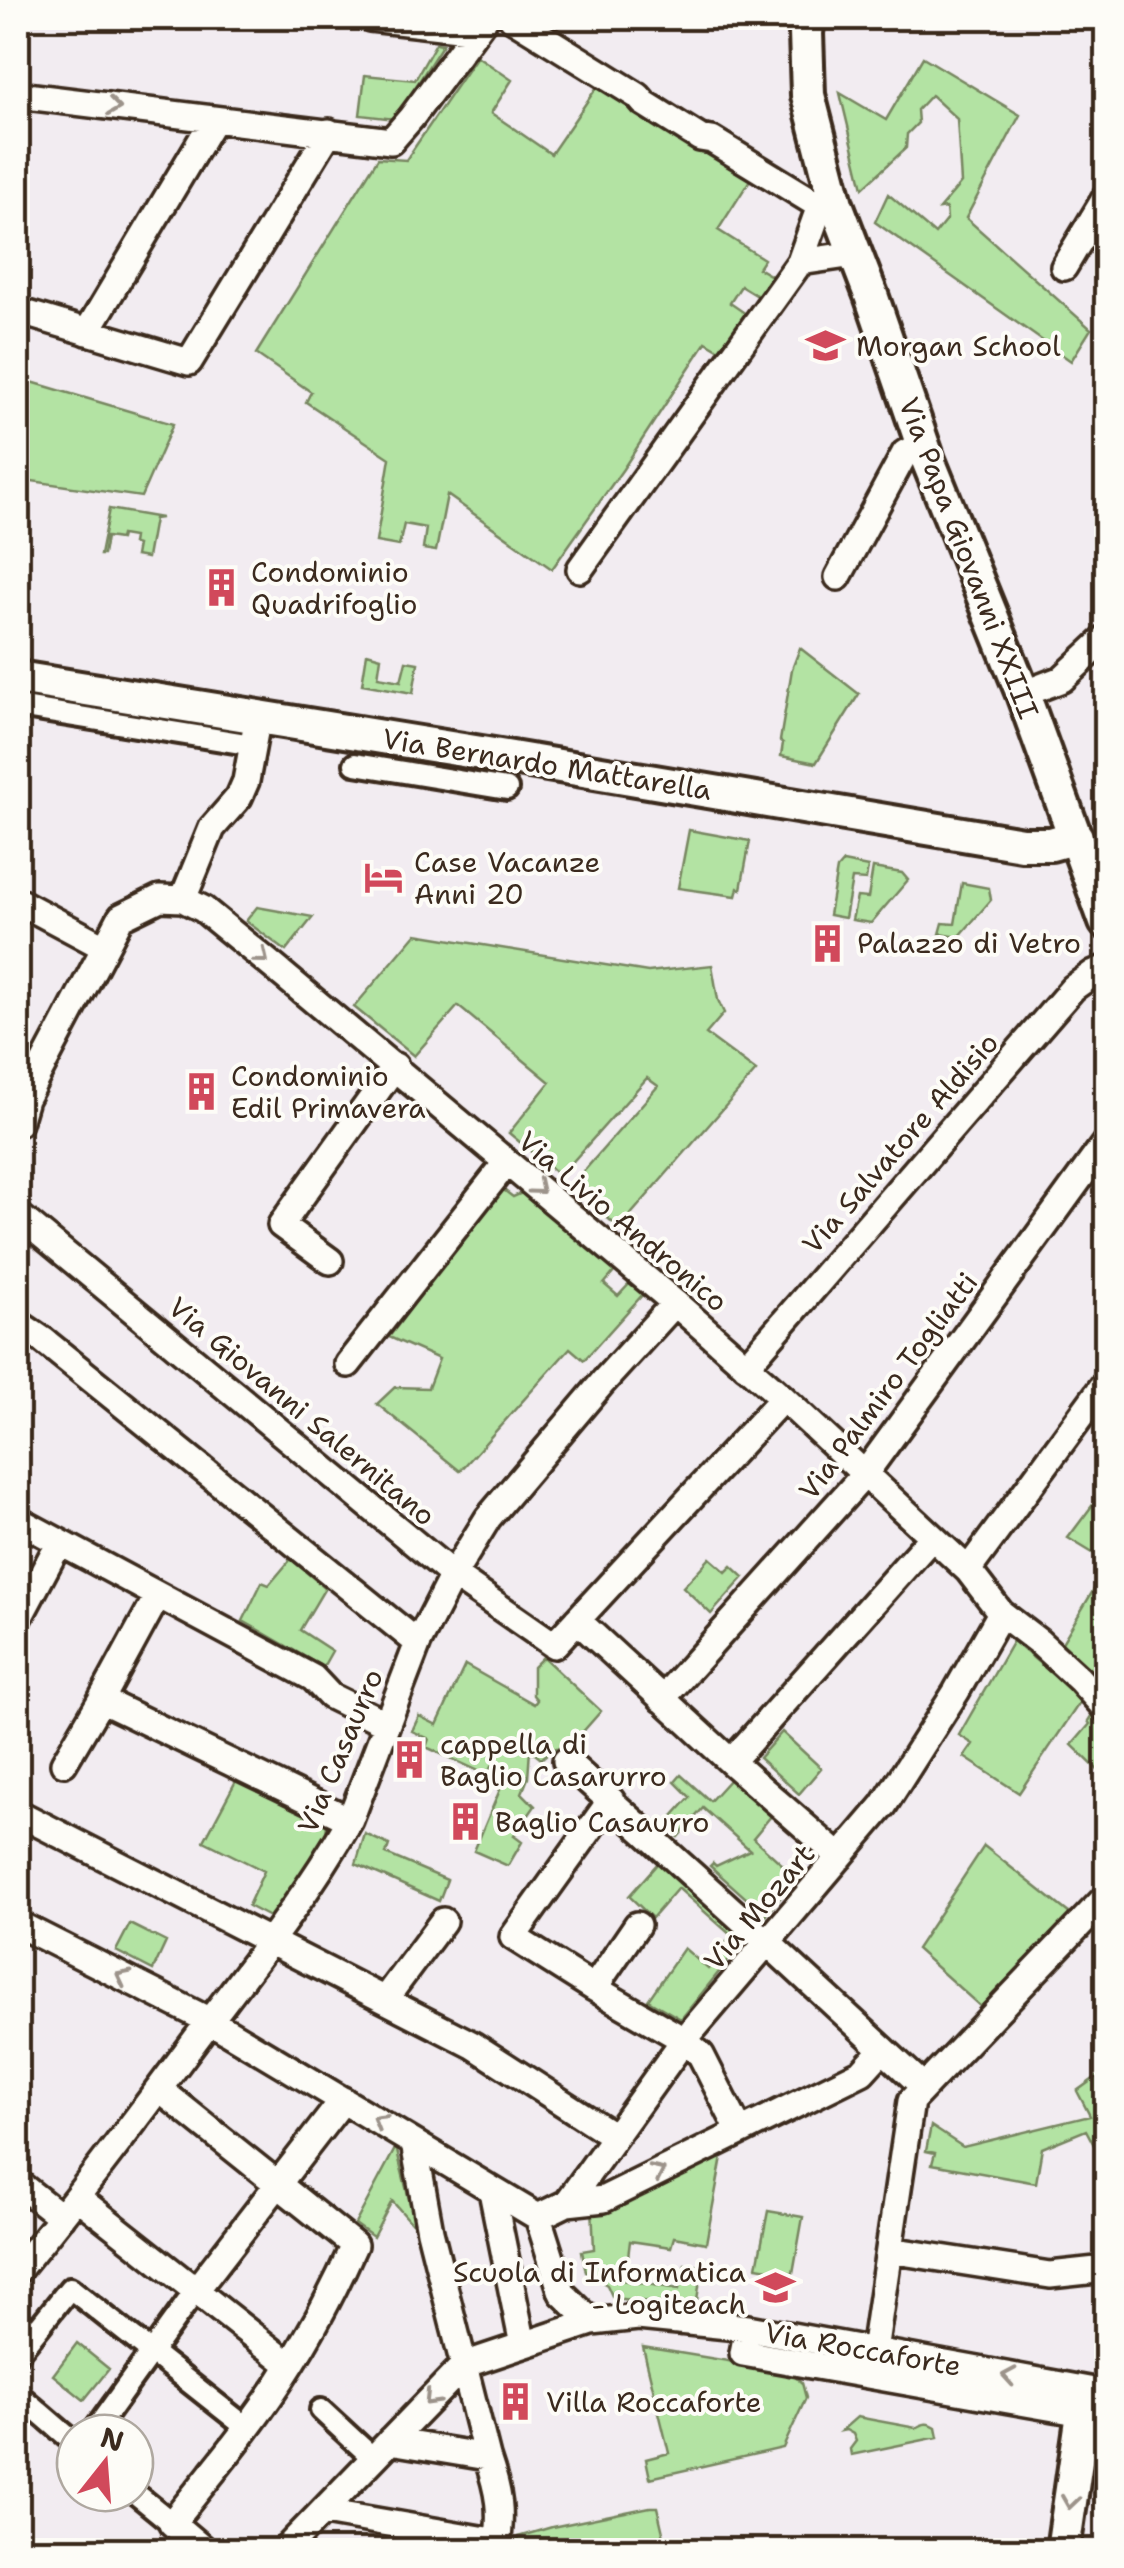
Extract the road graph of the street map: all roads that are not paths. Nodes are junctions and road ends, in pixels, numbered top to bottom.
1 (370, 18) edge
2 (512, 18) edge
3 (808, 18) edge
4 (481, 24) edge
5 (18, 95) edge
6 (214, 119) junction
7 (329, 132) junction
8 (1106, 197) edge
9 (828, 205) junction
10 (843, 255) junction
11 (800, 262) junction
12 (1064, 267) dead end
13 (18, 311) edge
14 (87, 332) junction
15 (923, 444) junction
16 (580, 569) dead end
17 (838, 577) dead end
18 (1106, 638) edge
19 (18, 678) edge
20 (1023, 694) junction
21 (18, 706) edge
22 (255, 731) junction
23 (355, 764) dead end
24 (507, 789) dead end
25 (1076, 837) junction
26 (1098, 873) edge
27 (183, 900) junction
28 (18, 901) edge
29 (1106, 922) edge
30 (104, 947) junction
31 (1106, 968) edge
32 (395, 1066) junction
33 (18, 1123) edge
34 (1106, 1142) edge
35 (507, 1162) junction
36 (18, 1215) edge
37 (330, 1262) dead end
38 (674, 1303) junction
39 (18, 1323) edge
40 (348, 1364) dead end
41 (746, 1366) junction
42 (1106, 1382) edge
43 (782, 1398) junction
44 (864, 1475) junction
45 (18, 1520) edge
46 (932, 1537) junction
47 (59, 1542) junction
48 (968, 1570) junction
49 (453, 1576) junction
50 (158, 1594) junction
51 (1001, 1614) junction
52 (18, 1620) edge
53 (577, 1620) junction
54 (418, 1643) junction
55 (662, 1699) junction
56 (101, 1700) junction
57 (1106, 1709) edge
58 (385, 1723) junction
59 (566, 1761) dead end
60 (732, 1762) junction
61 (64, 1763) dead end
62 (612, 1800) junction
63 (18, 1813) edge
64 (350, 1820) junction
65 (840, 1858) junction
66 (1106, 1897) edge
67 (443, 1921) dead end
68 (18, 1924) edge
69 (637, 1925) dead end
70 (271, 1940) junction
71 (768, 1942) junction
72 (594, 1988) junction
73 (385, 1999) junction
74 (210, 2020) junction
75 (684, 2040) junction
76 (883, 2049) junction
77 (924, 2087) junction
78 (159, 2089) junction
79 (343, 2100) junction
80 (740, 2132) junction
81 (614, 2136) junction
82 (414, 2143) junction
83 (18, 2183) edge
84 (277, 2184) junction
85 (492, 2191) junction
86 (567, 2203) junction
87 (69, 2207) junction
88 (538, 2217) junction
89 (889, 2250) junction
90 (1106, 2269) edge
91 (18, 2270) edge
92 (196, 2290) junction
93 (592, 2322) junction
94 (26, 2327) edge
95 (524, 2345) junction
96 (152, 2352) junction
97 (18, 2354) edge
98 (863, 2358) junction
99 (290, 2365) junction
100 (464, 2365) junction
101 (18, 2394) edge
102 (1098, 2400) edge
103 (321, 2410) dead end
104 (108, 2413) edge
105 (55, 2426) edge
106 (246, 2428) junction
107 (382, 2450) junction
108 (486, 2457) junction
109 (155, 2509) edge
110 (324, 2512) junction
111 (172, 2523) junction
112 (497, 2546) edge
113 (204, 2550) edge
114 (285, 2550) edge
115 (1063, 2550) edge

1 - 4 street
2 - 9 street
3 - 9 street, Via Papa Giovanni XXIII
4 - 7 street
5 -> 6 street
6 - 7 street
6 - 14 street
7 - 14 street
8 - 12 street
9 - 10 street, Via Papa Giovanni XXIII
9 - 11 street
10 - 11 street
10 - 15 street, Via Papa Giovanni XXIII
11 - 16 street
13 - 14 street
15 - 17 street
15 - 20 street, Via Papa Giovanni XXIII
18 - 20 street
19 - 22 street, Via Bernardo Mattarella
20 - 25 street, Via Papa Giovanni XXIII
21 - 22 street
22 - 25 street, Via Bernardo Mattarella
22 - 27 street
23 - 24 street
25 - 26 street, Via Papa Giovanni XXIII
26 - 29 street, Via Papa Giovanni XXIII
27 - 30 street
27 -> 32 street, Via Livio Andronico
28 - 30 street
30 - 33 street
31 - 41 street, Via Salvatore Aldisio
32 - 35 street, Via Livio Andronico
32 - 37 street
34 - 44 street, Via Palmiro Togliatti
35 -> 38 street, Via Livio Andronico
35 - 40 street
36 - 49 street, Via Giovanni Salernitano
38 - 41 street, Via Livio Andronico
38 - 49 street, Via Casaurro
39 - 54 street
41 - 43 street, Via Livio Andronico
42 - 48 street
43 - 44 street, Via Livio Andronico
43 - 53 street
44 - 46 street, Via Livio Andronico
44 - 55 street, Via Palmiro Togliatti
45 - 47 street
46 - 48 street, Via Livio Andronico
46 - 60 street
47 - 50 street
47 - 52 street
48 - 51 street, Via Livio Andronico
49 - 53 street, Via Giovanni Salernitano
49 - 54 street, Via Casaurro
50 - 56 street
50 - 58 street
51 - 57 street, Via Livio Andronico
51 - 65 street, Via Mozart
53 - 55 street
54 - 58 street, Via Casaurro
55 - 60 street
56 - 61 street
56 - 64 street
58 - 64 street, Via Casaurro
59 - 62 street
60 - 65 street
62 - 71 street
62 - 72 street
63 - 70 street
64 - 70 street, Via Casaurro
65 - 71 street, Via Mozart
66 - 77 street
67 - 73 street
74 -> 68 street
69 - 72 street
70 - 73 street
70 - 74 street, Via Casaurro
71 - 75 street, Via Mozart
71 - 76 street
72 - 75 street
73 - 81 street
74 - 78 street, Via Casaurro
74 - 79 street
75 - 80 street
75 - 81 street, Via Mozart
76 - 77 street
76 - 80 street
77 - 89 street
78 - 84 street
78 - 87 street, Via Casaurro
82 -> 79 street
79 - 84 street
86 -> 80 street
81 - 86 street, Via Mozart
82 - 85 street
82 - 100 street
83 - 87 street
84 - 92 street
84 - 99 street
85 - 88 street
85 - 95 street
86 - 88 street, Via Mozart
87 - 91 street, Via Casaurro
87 - 92 street
88 - 93 street
89 - 90 street
89 - 98 street
92 - 96 street
92 - 99 street
93 - 95 street, Via Roccaforte
93 - 98 street, Via Roccaforte
94 - 96 street
94 - 97 street
95 - 100 street, Via Roccaforte
96 - 104 street
96 - 106 street
98 - 102 street, Via Roccaforte
99 - 106 street
100 -> 107 street, Via Roccaforte
100 - 108 street
101 - 105 street
102 -> 115 street
103 - 107 street
106 - 111 street
107 - 108 street
107 - 110 street, Via Roccaforte
108 - 112 street
109 - 111 street
110 - 112 street
110 - 114 street, Via Roccaforte
111 - 113 street

